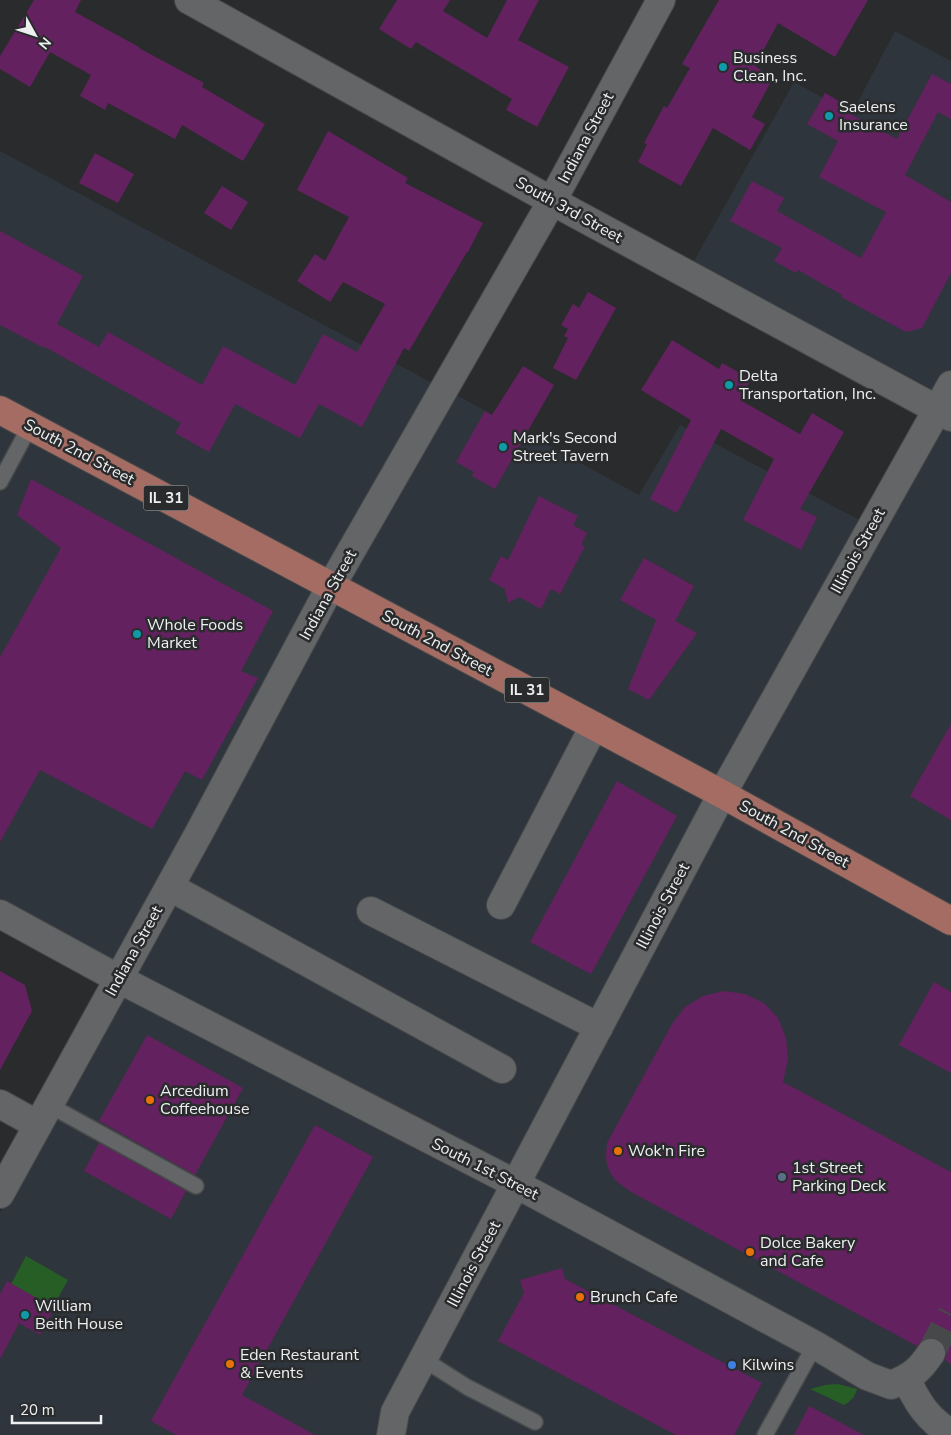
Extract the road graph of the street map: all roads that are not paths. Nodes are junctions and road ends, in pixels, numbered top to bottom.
1 (189, 0) edge
2 (661, 0) edge
3 (552, 201) junction
4 (951, 385) edge
5 (0, 410) edge
6 (944, 414) edge
7 (30, 426) junction
8 (0, 482) edge
9 (332, 587) junction
10 (594, 726) junction
11 (722, 794) junction
12 (170, 887) junction
13 (501, 905) dead end
14 (371, 911) dead end
15 (0, 914) edge
16 (951, 921) edge
17 (119, 979) junction
18 (598, 1027) junction
19 (502, 1069) dead end
20 (0, 1104) edge
21 (44, 1115) junction
22 (516, 1184) junction
23 (196, 1186) dead end
24 (0, 1194) edge
25 (815, 1345) junction
26 (931, 1353) tunnel mouth
27 (423, 1359) junction
28 (906, 1379) junction
29 (535, 1422) dead end
30 (951, 1434) edge
31 (391, 1435) edge
32 (765, 1435) edge

1 - 3 street, South 3rd Street
2 - 3 street, Indiana Street
3 - 6 street, South 3rd Street
3 - 9 street, Indiana Street
4 - 6 street, Illinois Street
5 - 7 main road, South 2nd Street / IL 31
6 - 11 street, Illinois Street
7 - 8 lane
7 - 9 main road, South 2nd Street / IL 31
9 - 10 main road, South 2nd Street / IL 31
9 - 12 street, Indiana Street
10 - 11 main road, South 2nd Street / IL 31
10 - 13 street
11 - 16 main road, South 2nd Street / IL 31
11 - 18 street, Illinois Street
12 - 17 street, Indiana Street
12 - 19 street
14 - 18 street
15 - 17 street, South 1st Street
17 - 21 street, Indiana Street
17 - 22 street, South 1st Street
18 - 22 street, Illinois Street
20 - 21 street
21 - 23 lane
21 - 24 street, Indiana Street
22 - 25 street, South 1st Street
22 - 27 street, Illinois Street
25 - 28 street, South 1st Street
25 - 32 lane
26 - 28 street
27 - 29 lane
27 - 31 street, Illinois Street
28 - 30 street

